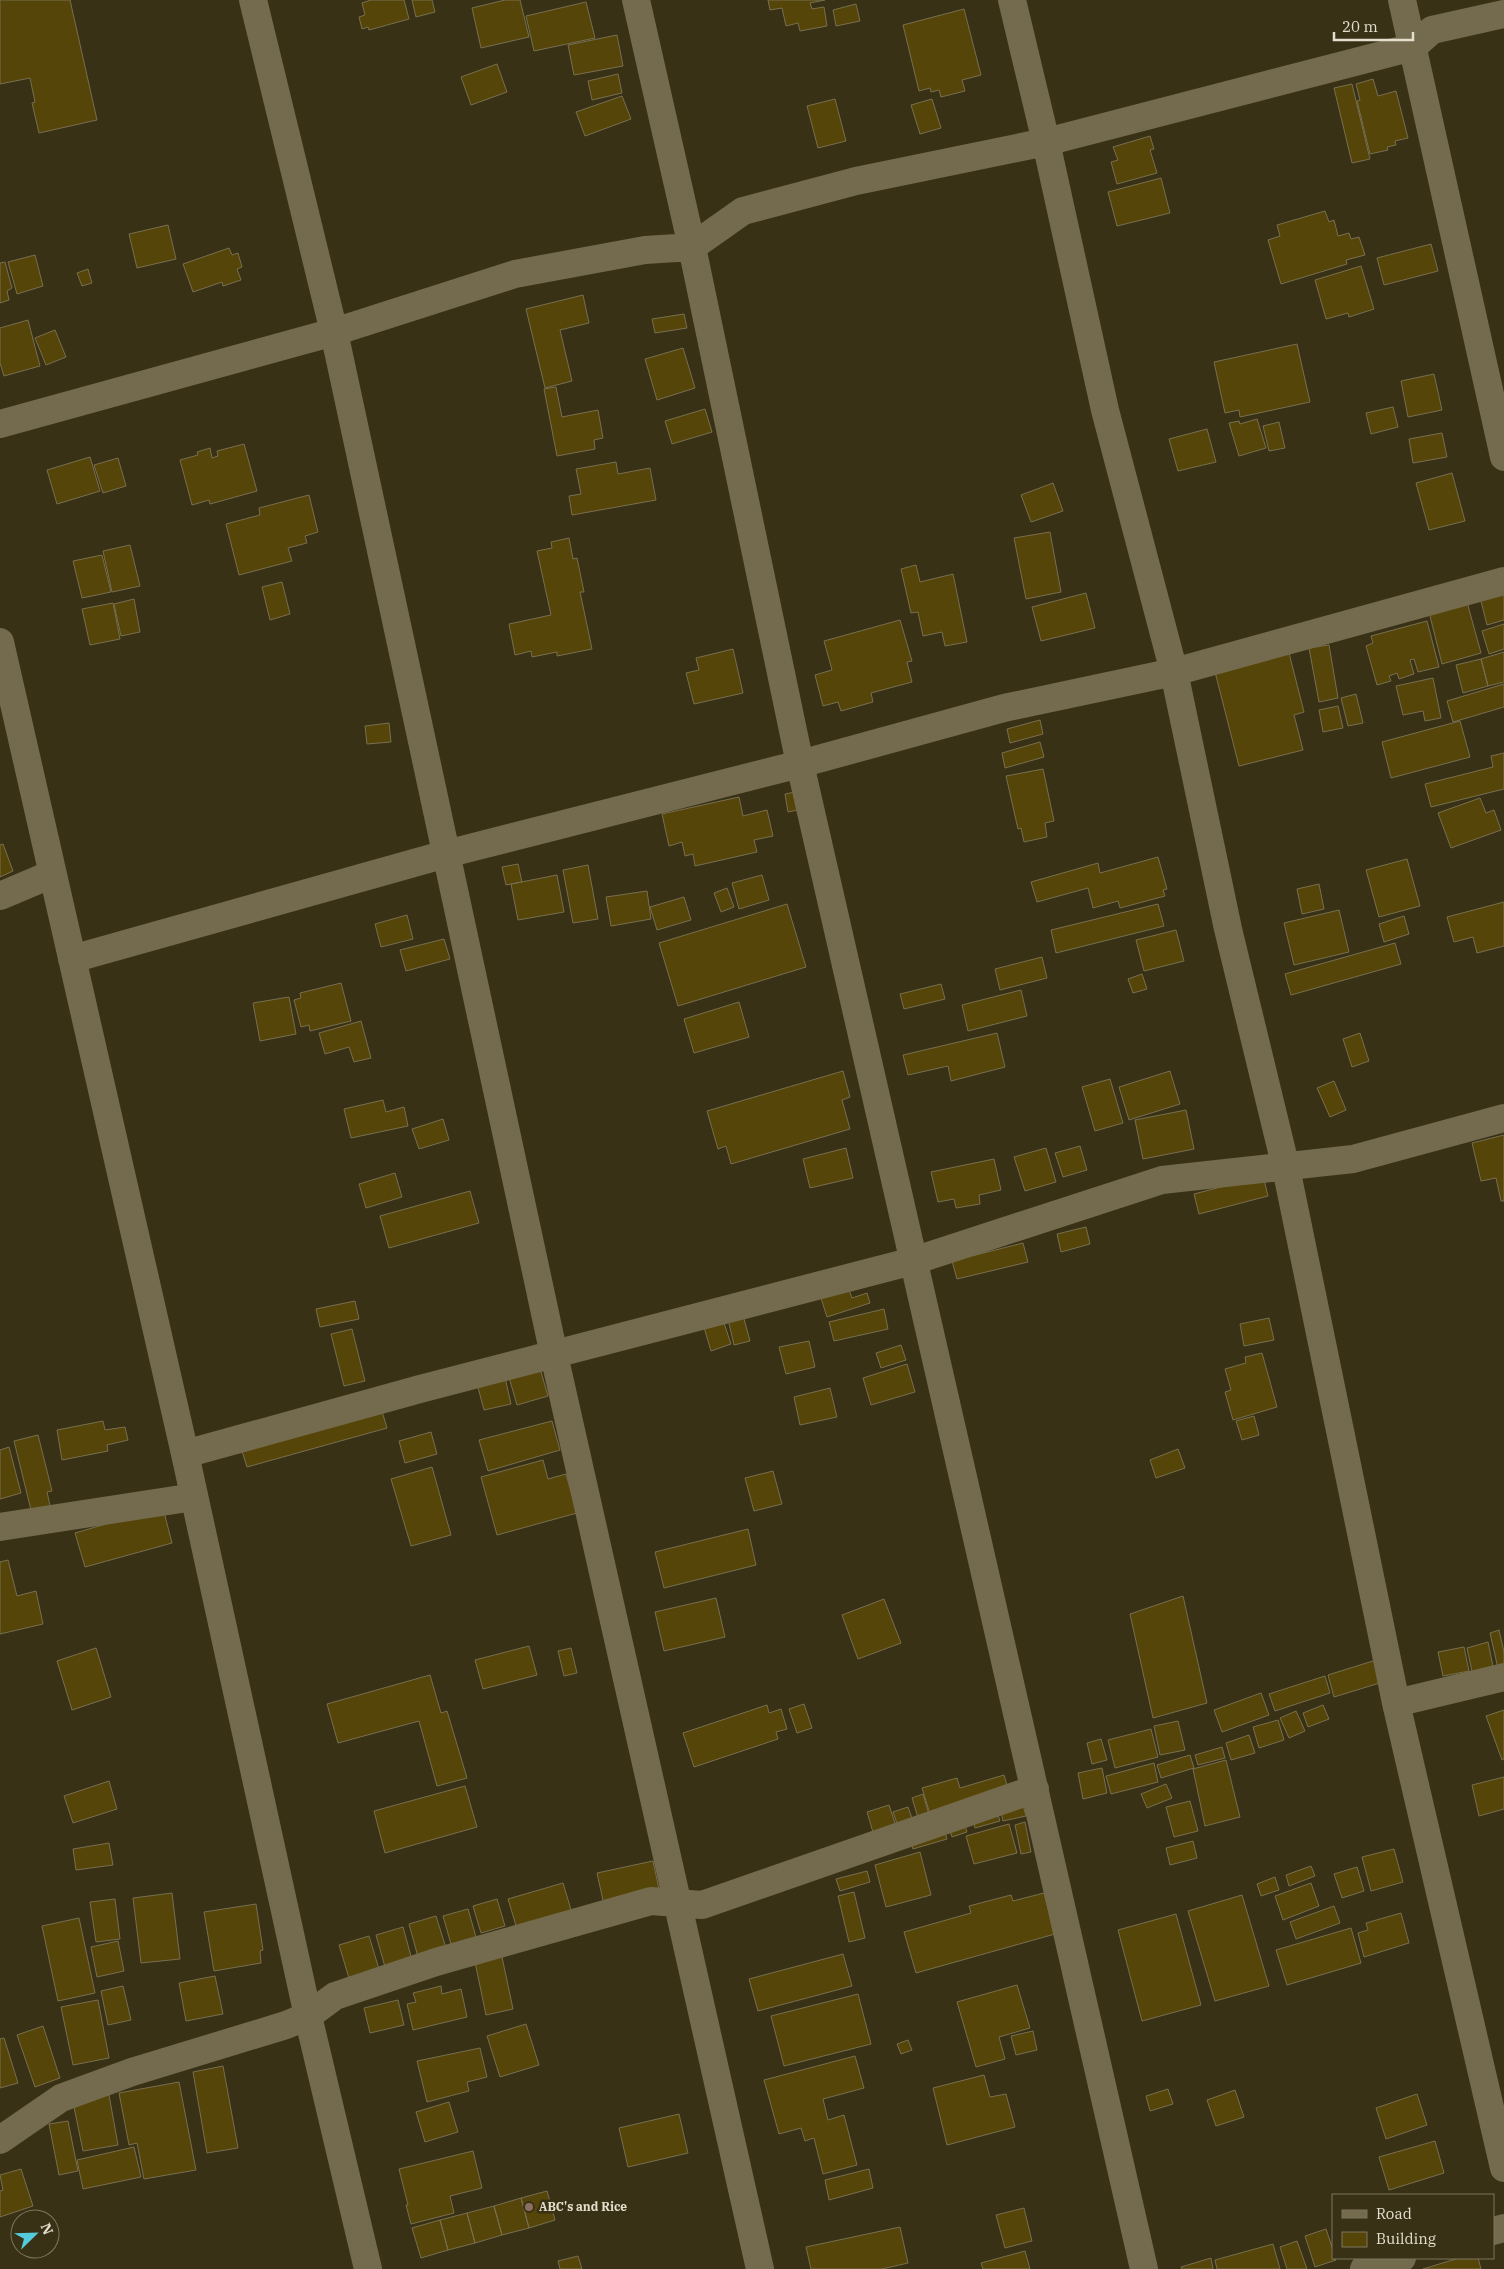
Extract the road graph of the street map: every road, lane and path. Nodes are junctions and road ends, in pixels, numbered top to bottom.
1 (253, 0) edge
2 (636, 0) edge
3 (1012, 0) edge
4 (1402, 0) edge
5 (1504, 14) edge
6 (1414, 47) junction
7 (1046, 142) junction
8 (692, 247) junction
9 (334, 332) junction
10 (0, 424) edge
11 (1504, 457) edge
12 (1504, 581) edge
13 (0, 646) edge
14 (1174, 672) junction
15 (800, 764) junction
16 (446, 854) junction
17 (52, 874) junction
18 (0, 896) edge
19 (72, 959) junction
20 (1504, 1118) edge
21 (1286, 1168) junction
22 (913, 1261) junction
23 (554, 1355) junction
24 (185, 1454) junction
25 (194, 1497) junction
26 (0, 1527) edge
27 (1504, 1677) edge
28 (1396, 1703) junction
29 (1035, 1789) junction
30 (678, 1902) junction
31 (308, 2016) junction
32 (0, 2140) edge
33 (1504, 2168) edge
34 (1399, 2259) edge
35 (368, 2269) edge
36 (760, 2269) edge
37 (1144, 2269) edge
38 (1364, 2269) edge

1 - 9 street
2 - 8 street
3 - 7 street
4 - 6 street
5 - 6 street
6 - 7 street
6 - 11 street
7 - 8 street
7 - 14 street
8 - 9 street
8 - 15 street
9 - 10 street
9 - 16 street
12 - 14 street
13 - 17 street
14 - 15 street
14 - 21 street
15 - 16 street
15 - 22 street
16 - 19 street
16 - 23 street
17 - 18 street
17 - 19 street
19 - 24 street
20 - 21 street
21 - 22 street
21 - 28 street
22 - 23 street
22 - 29 street
23 - 24 street
23 - 30 street
24 - 25 street
25 - 26 street
25 - 31 street
27 - 28 street
28 - 33 street
29 - 30 street
29 - 37 street
30 - 31 street
30 - 36 street
31 - 32 street
31 - 35 street
34 - 38 street

